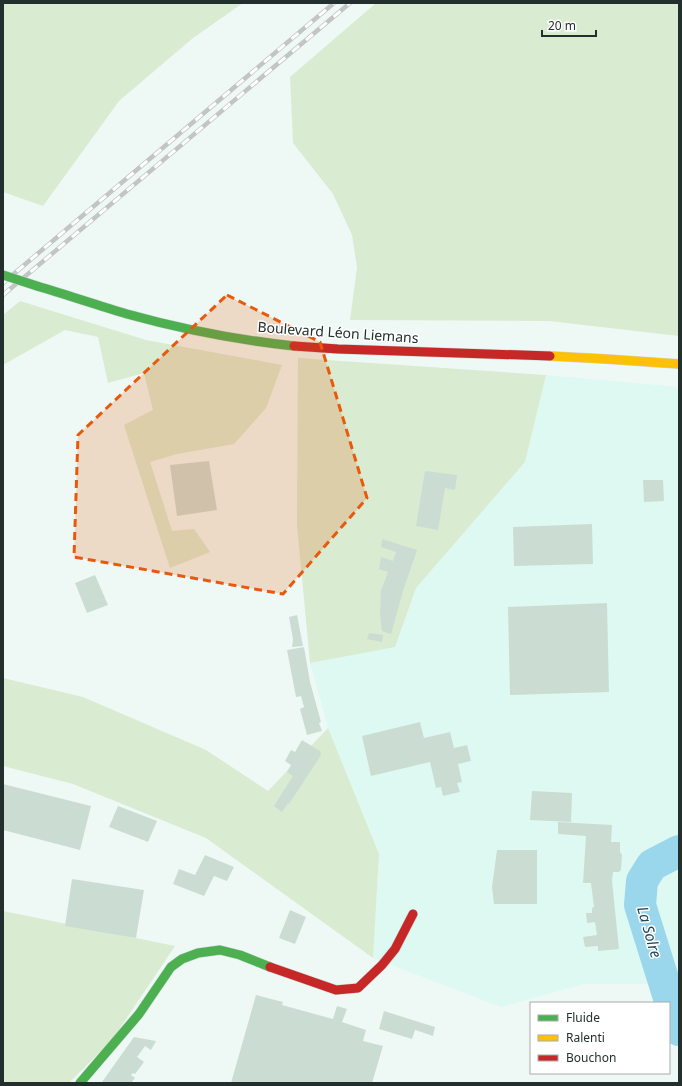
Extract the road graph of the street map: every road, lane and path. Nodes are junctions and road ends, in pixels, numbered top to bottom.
1 (3, 275) edge
2 (679, 364) edge
3 (412, 914) dead end
4 (80, 1083) edge

1 - 2 main road, Boulevard Léon Liemans, bridge
3 - 4 main road

